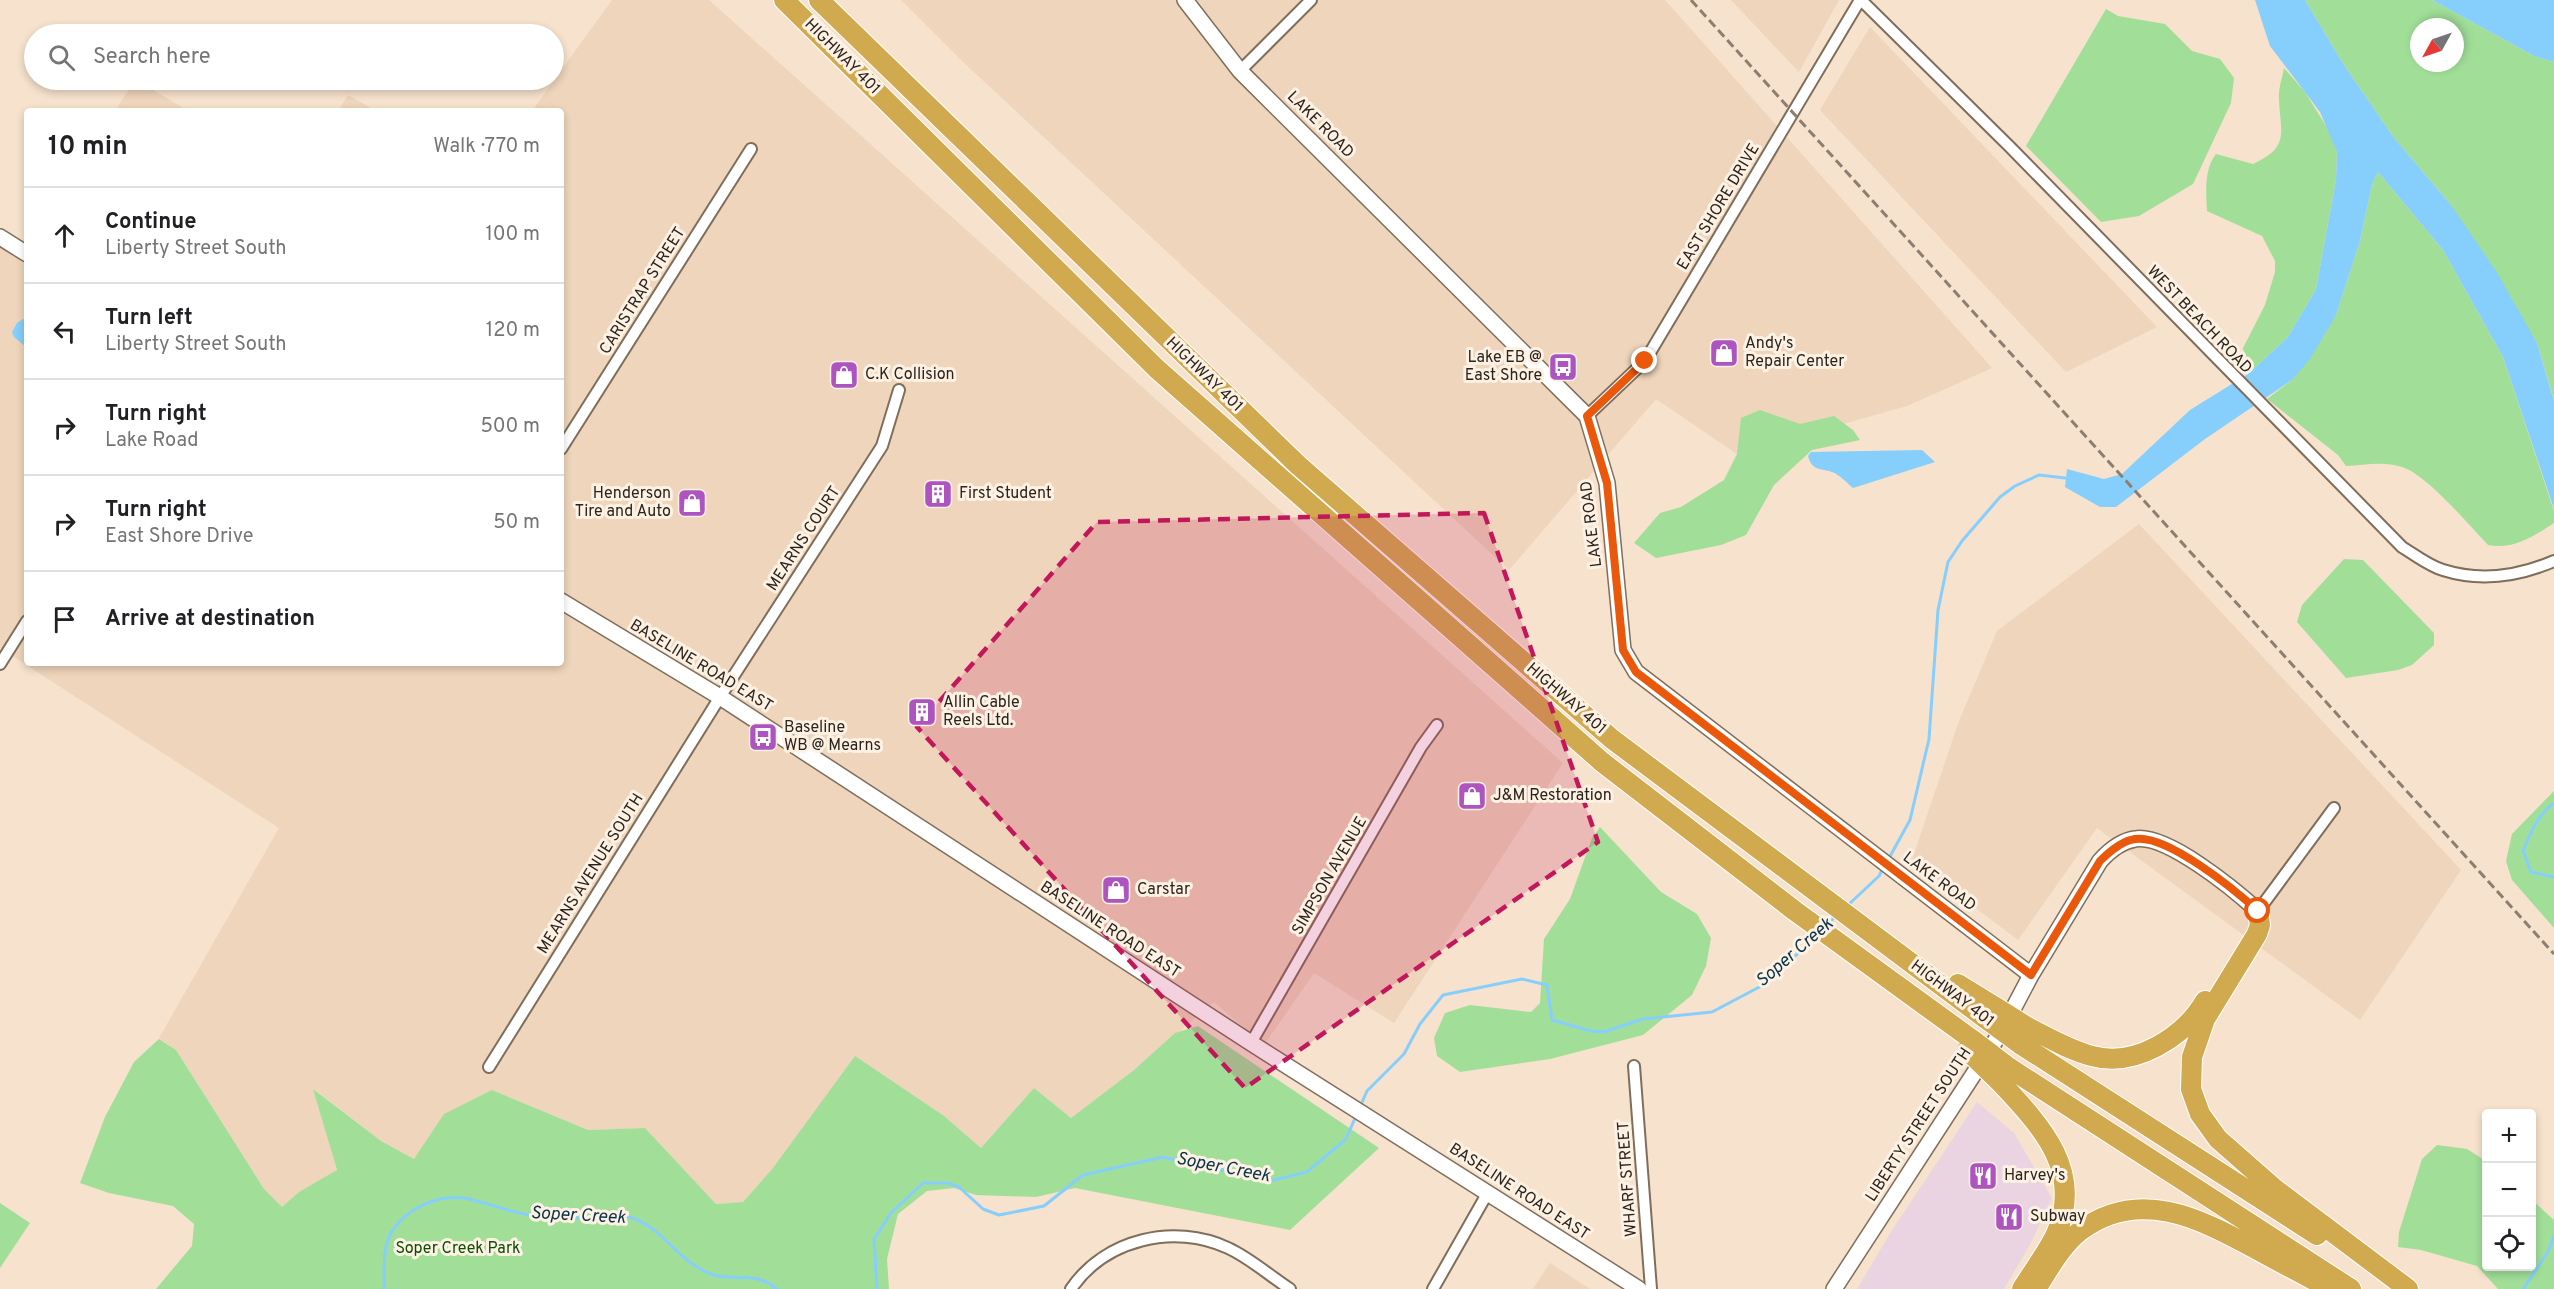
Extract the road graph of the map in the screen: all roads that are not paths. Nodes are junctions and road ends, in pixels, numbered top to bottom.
1 (784, 0) edge
2 (819, 0) edge
3 (1185, 0) edge
4 (1311, 0) edge
5 (1860, 0) edge
6 (1240, 71) junction
7 (751, 149) dead end
8 (0, 237) edge
9 (24, 252) edge
10 (899, 390) dead end
11 (1587, 416) junction
12 (564, 443) edge
13 (2554, 561) edge
14 (564, 603) edge
15 (24, 626) edge
16 (0, 664) edge
17 (720, 697) junction
18 (1437, 725) dead end
19 (2334, 808) dead end
20 (2258, 911) junction
21 (2031, 975) junction
22 (2024, 1036) junction
23 (1251, 1043) junction
24 (1634, 1066) dead end
25 (489, 1067) dead end
26 (2005, 1075) junction
27 (1487, 1194) junction
28 (1071, 1289) edge
29 (1290, 1289) edge
30 (1433, 1289) edge
31 (1639, 1289) edge
32 (1651, 1289) edge
33 (1834, 1289) edge
34 (2022, 1289) edge
35 (2036, 1289) edge
36 (2330, 1289) edge
37 (2351, 1289) edge
38 (2400, 1289) edge
39 (2408, 1289) edge

1 - 26 highway, HIGHWAY 401, bridge
2 - 22 highway, HIGHWAY 401, bridge
3 - 6 street, LAKE ROAD
4 - 6 street
5 - 11 street, EAST SHORE DRIVE
5 - 13 street, WEST BEACH ROAD
6 - 11 street, LAKE ROAD
7 - 12 street, CARISTRAP STREET
8 - 9 street
10 - 17 street, MEARNS COURT
11 - 21 street, LAKE ROAD
14 - 17 street, BASELINE ROAD EAST
15 - 16 street
17 - 23 street, BASELINE ROAD EAST
17 - 25 street, MEARNS AVENUE SOUTH
18 - 23 street, SIMPSON AVENUE
19 - 20 street
20 - 21 street, LIBERTY STREET SOUTH
20 - 22 highway
20 - 39 highway
21 - 33 street, LIBERTY STREET SOUTH
22 - 38 highway
23 - 27 street, BASELINE ROAD EAST
24 - 32 street, WHARF STREET
26 - 34 highway
26 - 37 highway
27 - 30 street
27 - 31 street, BASELINE ROAD EAST
28 - 29 street
35 - 36 highway

